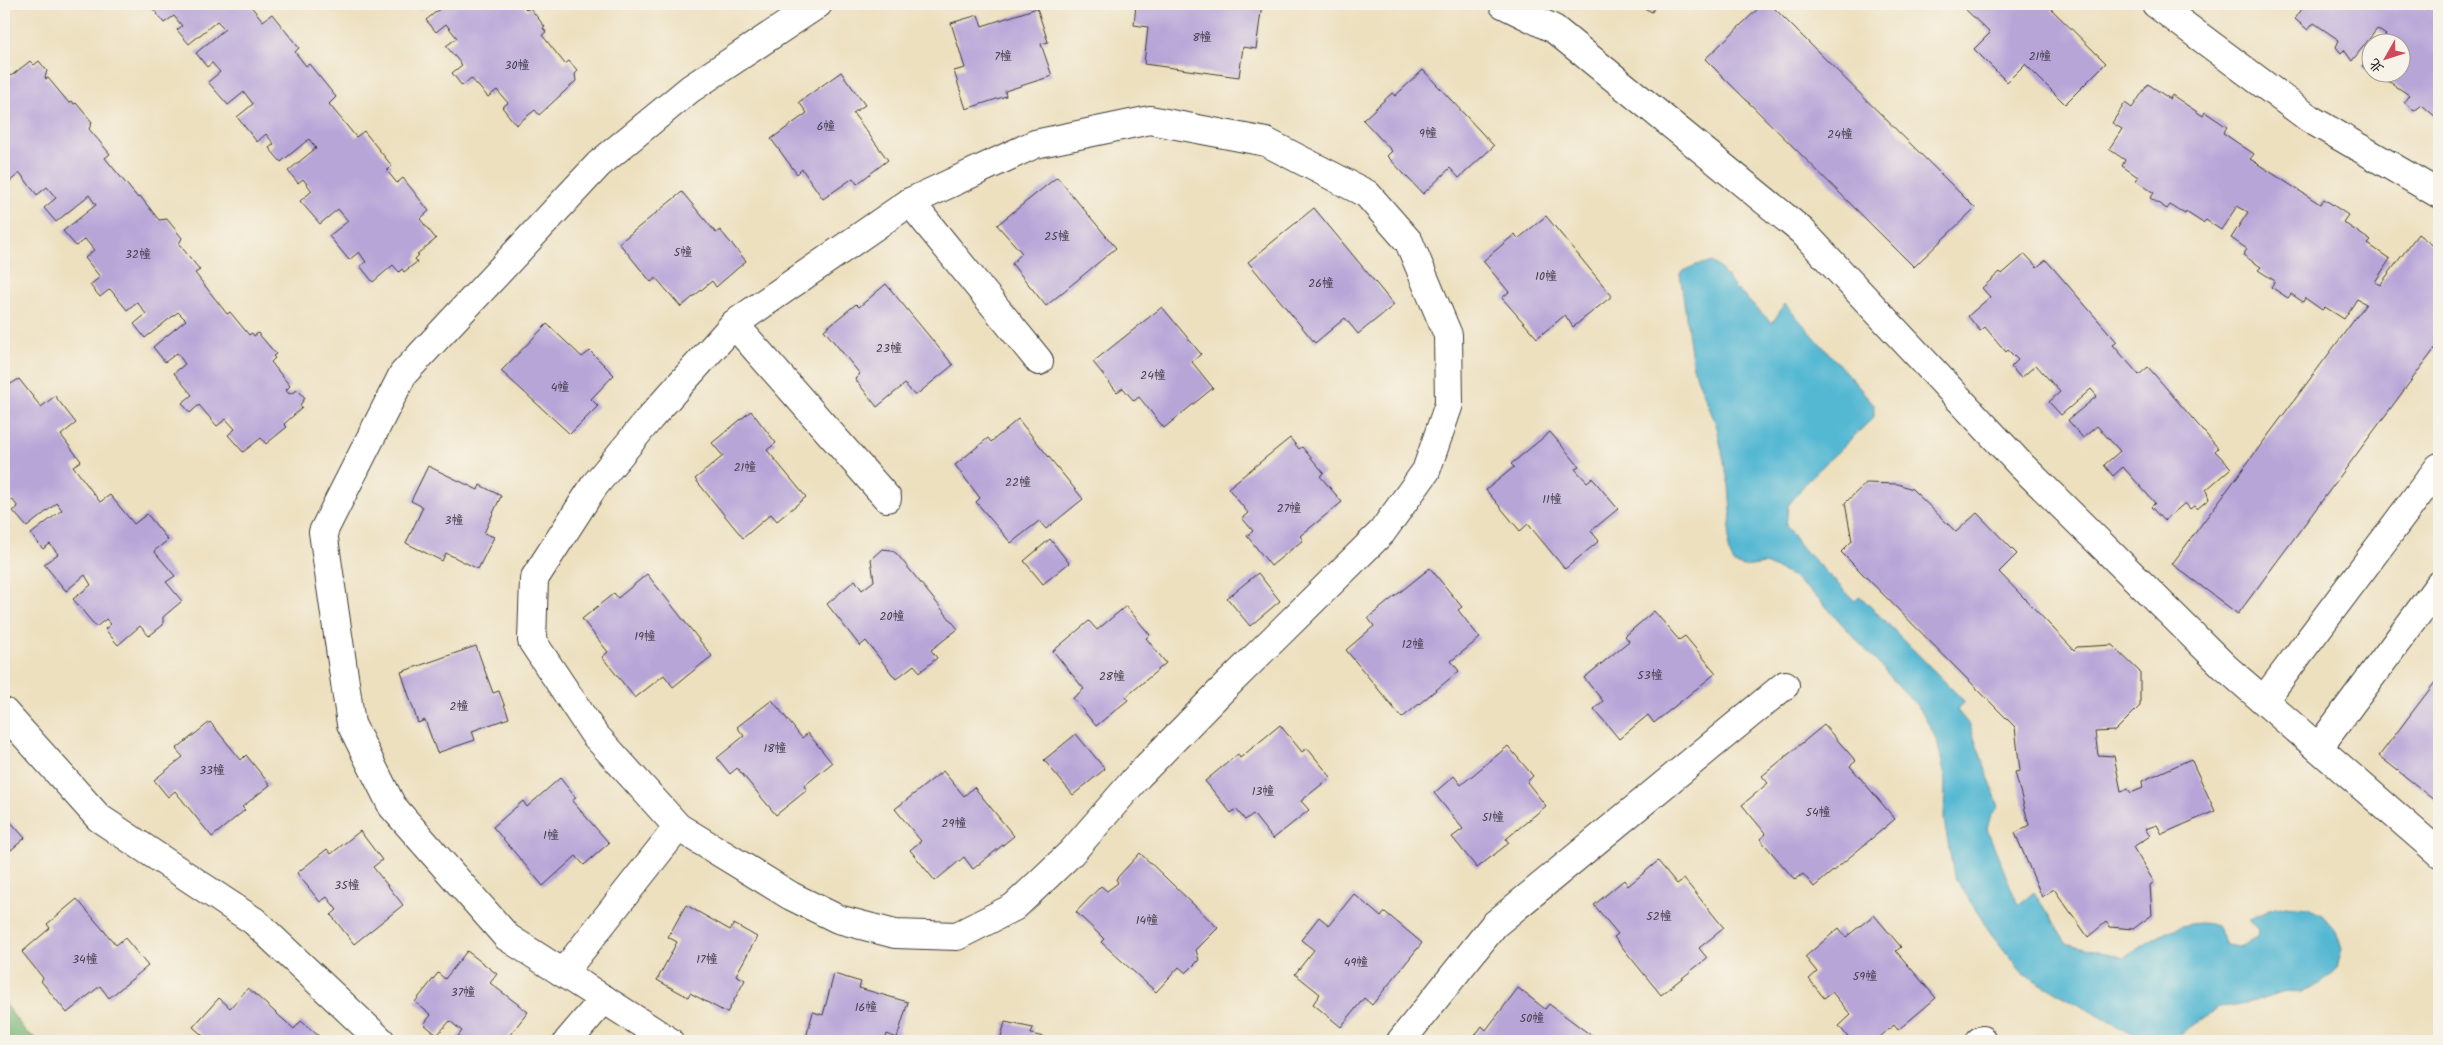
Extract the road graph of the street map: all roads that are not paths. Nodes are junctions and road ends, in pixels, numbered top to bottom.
1 (818, 4) edge
2 (1503, 4) edge
3 (2156, 4) edge
4 (2439, 194) edge
5 (910, 202) junction
6 (734, 324) junction
7 (1039, 361) dead end
8 (2439, 467) edge
9 (887, 498) dead end
10 (2439, 585) edge
11 (1785, 686) dead end
12 (2264, 700) junction
13 (4, 712) edge
14 (2319, 747) junction
15 (678, 827) junction
16 (2439, 853) edge
17 (563, 973) junction
18 (604, 999) junction
19 (381, 1041) edge
20 (568, 1041) edge
21 (669, 1041) edge
22 (1401, 1041) edge

1 - 17 street
2 - 12 street
3 - 4 street
5 - 6 street
5 - 7 street
5 - 15 street
6 - 9 street
6 - 15 street
8 - 12 street
10 - 14 street
11 - 22 street
12 - 14 street
13 - 19 street
14 - 16 street
15 - 17 street
17 - 18 street
18 - 20 street
18 - 21 street

